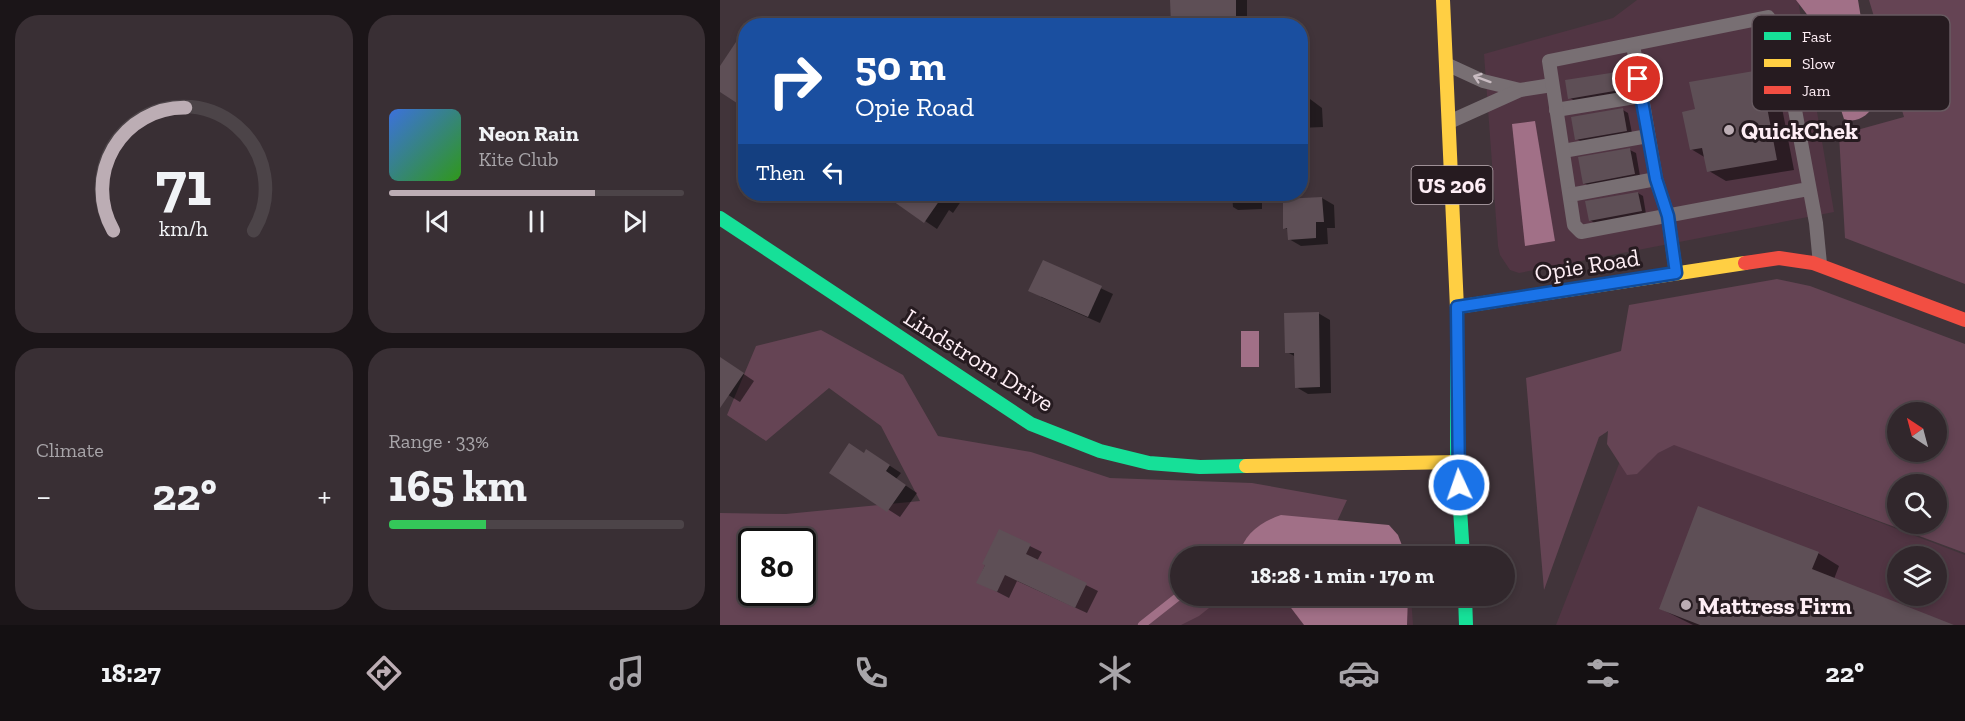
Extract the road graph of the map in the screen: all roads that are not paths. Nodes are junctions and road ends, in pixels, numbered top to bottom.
1 (1443, 0) edge
2 (1752, 20) edge
3 (1633, 45) junction
4 (1446, 64) junction
5 (1552, 85) junction
6 (1520, 90) junction
7 (1641, 96) junction
8 (1556, 110) junction
9 (1794, 111) edge
10 (1449, 122) junction
11 (1648, 136) junction
12 (1563, 151) junction
13 (1656, 179) junction
14 (1808, 189) junction
15 (1570, 195) junction
16 (1668, 216) junction
17 (720, 218) edge
18 (1820, 266) junction
19 (1676, 273) junction
20 (1457, 307) junction
21 (1965, 320) edge
22 (1457, 462) junction
23 (1462, 546) edge
24 (1465, 606) edge
25 (1466, 625) edge

1 - 4 main road, US 206
2 - 3 lane
3 - 5 lane
3 - 7 lane
6 -> 4 lane
4 - 10 main road, US 206
5 - 6 lane
5 - 8 lane
6 - 10 lane
7 - 8 lane
7 - 11 lane
8 - 12 lane
9 - 14 lane
10 - 20 main road, US 206
11 - 12 lane
11 - 13 lane
12 - 15 lane
13 - 15 lane
13 - 16 lane
14 - 16 lane
14 - 18 lane
15 - 16 lane
16 - 19 lane
17 - 22 main road, Lindstrom Drive
18 - 19 main road, Opie Road
18 - 21 main road, Opie Road
19 - 20 main road, Opie Road
20 - 22 main road, US 206
22 - 23 main road, US 206
24 - 25 main road

